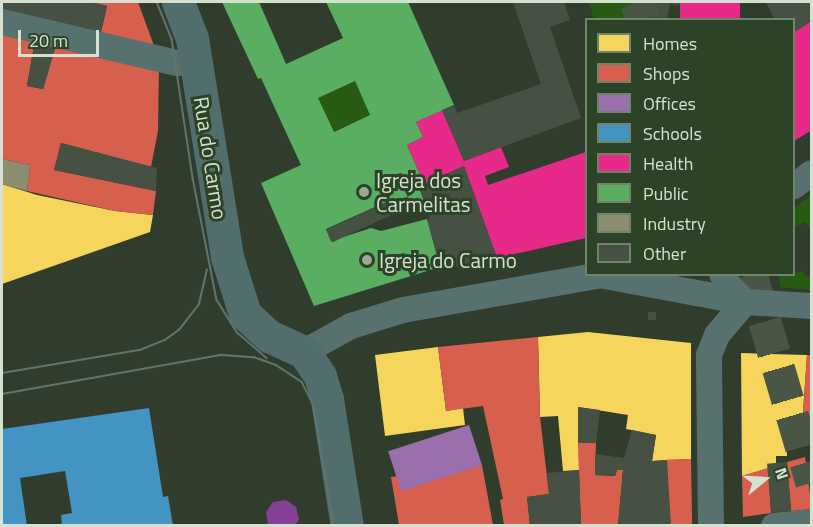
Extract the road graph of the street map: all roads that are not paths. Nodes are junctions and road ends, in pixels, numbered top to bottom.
1 (178, 2) edge
2 (2, 22) edge
3 (177, 63) dead end
4 (812, 174) edge
5 (795, 185) edge
6 (601, 276) edge
7 (612, 276) edge
8 (723, 276) edge
9 (745, 302) junction
10 (812, 306) edge
11 (304, 352) junction
12 (812, 522) edge
13 (347, 525) edge
14 (711, 525) edge
15 (774, 525) edge

1 - 11 street, Rua do Carmo
2 - 3 street
4 - 5 street
6 - 11 street
7 - 9 street
8 - 9 street
9 - 10 street
9 - 14 street
11 - 13 street
12 - 15 street

